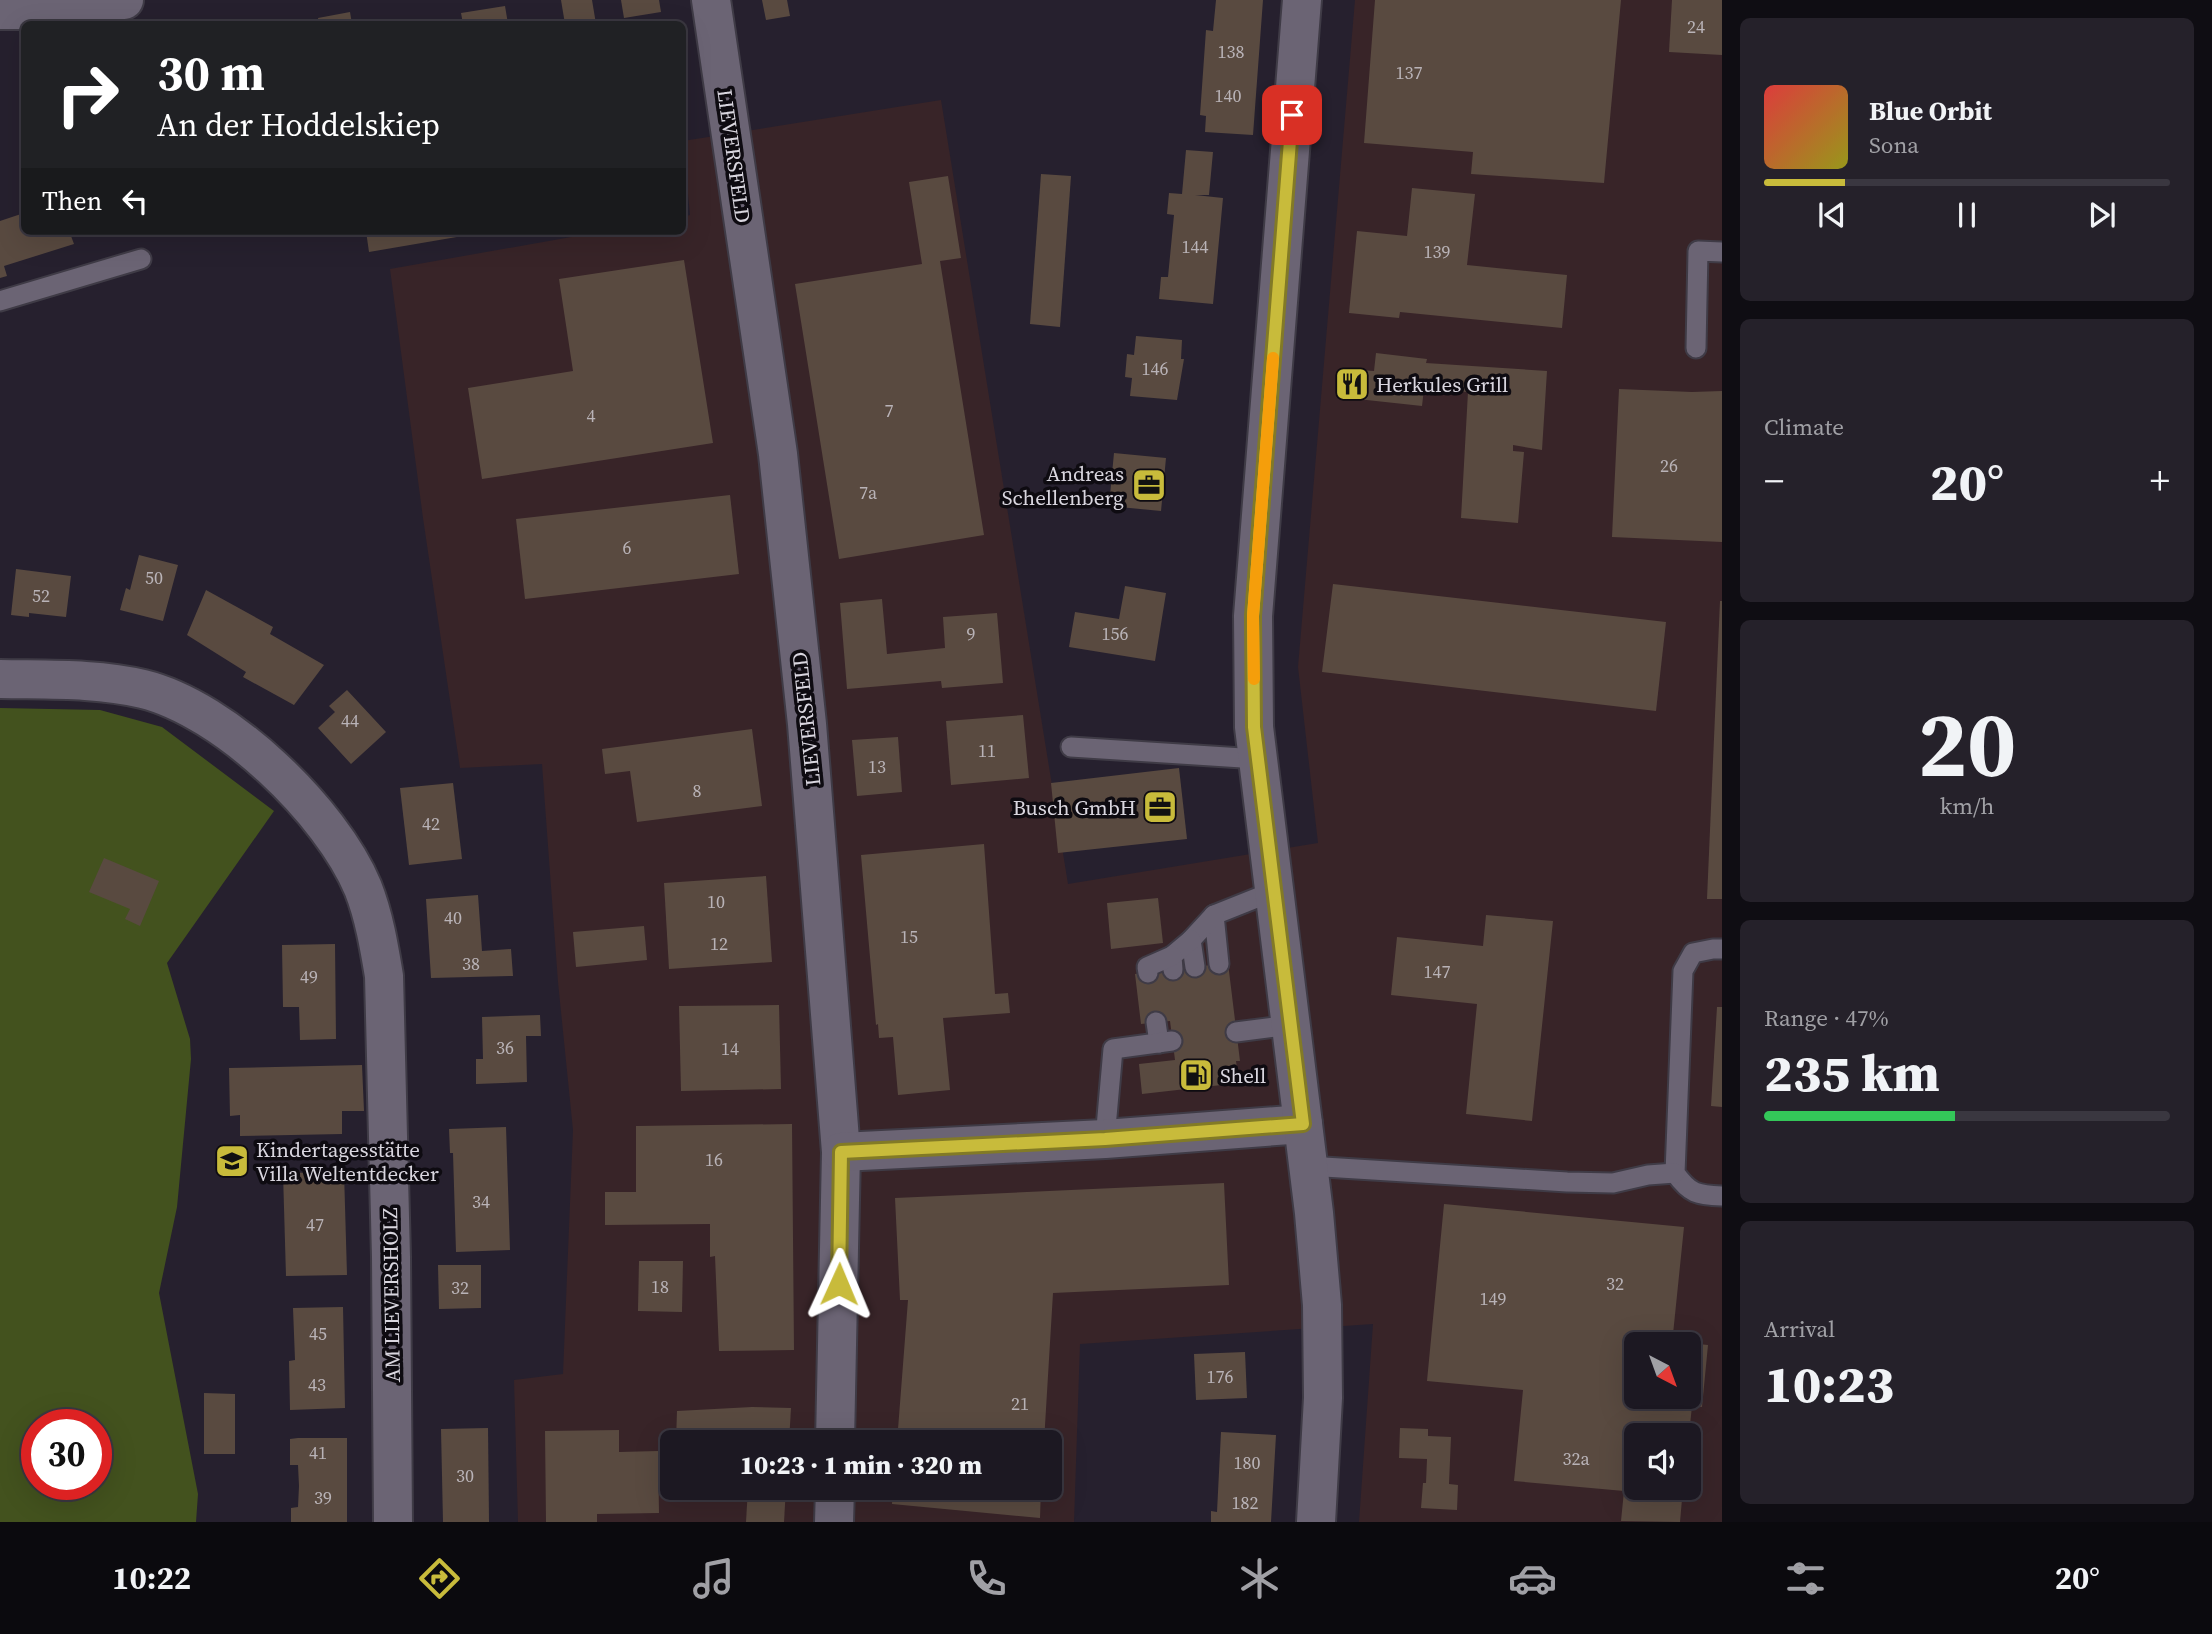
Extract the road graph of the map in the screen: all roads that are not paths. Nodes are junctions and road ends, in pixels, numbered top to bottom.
1 (124, 0) edge
2 (711, 0) edge
3 (1302, 0) edge
4 (0, 10) edge
5 (1722, 252) edge
6 (141, 259) dead end
7 (0, 300) edge
8 (1696, 348) dead end
9 (0, 678) edge
10 (1071, 747) dead end
11 (1258, 759) junction
12 (1274, 891) junction
13 (1214, 915) junction
14 (1191, 940) junction
15 (1722, 949) edge
16 (1219, 964) dead end
17 (1195, 967) dead end
18 (1148, 973) dead end
19 (1156, 1022) dead end
20 (1291, 1026) junction
21 (1236, 1032) dead end
22 (1303, 1124) junction
23 (1105, 1139) junction
24 (841, 1152) junction
25 (1308, 1166) junction
26 (1675, 1173) junction
27 (1722, 1196) edge
28 (835, 1430) edge
29 (835, 1500) edge
30 (393, 1522) edge
31 (834, 1522) edge
32 (1316, 1522) edge

1 - 4 street
2 - 24 street, LIEVERSFELD
3 - 11 street
5 - 8 lane
6 - 7 lane
9 - 30 street, AM LIEVERSHOLZ
10 - 11 lane
11 - 12 street
12 - 13 lane
12 - 20 street
13 - 14 lane
13 - 16 lane
14 - 17 lane
14 - 18 lane
15 - 26 lane
19 - 23 lane
20 - 21 lane
20 - 22 street
22 - 23 street
22 - 25 street
23 - 24 street
24 - 28 street, LIEVERSFELD
25 - 26 lane
25 - 32 street
26 - 27 lane
29 - 31 street

